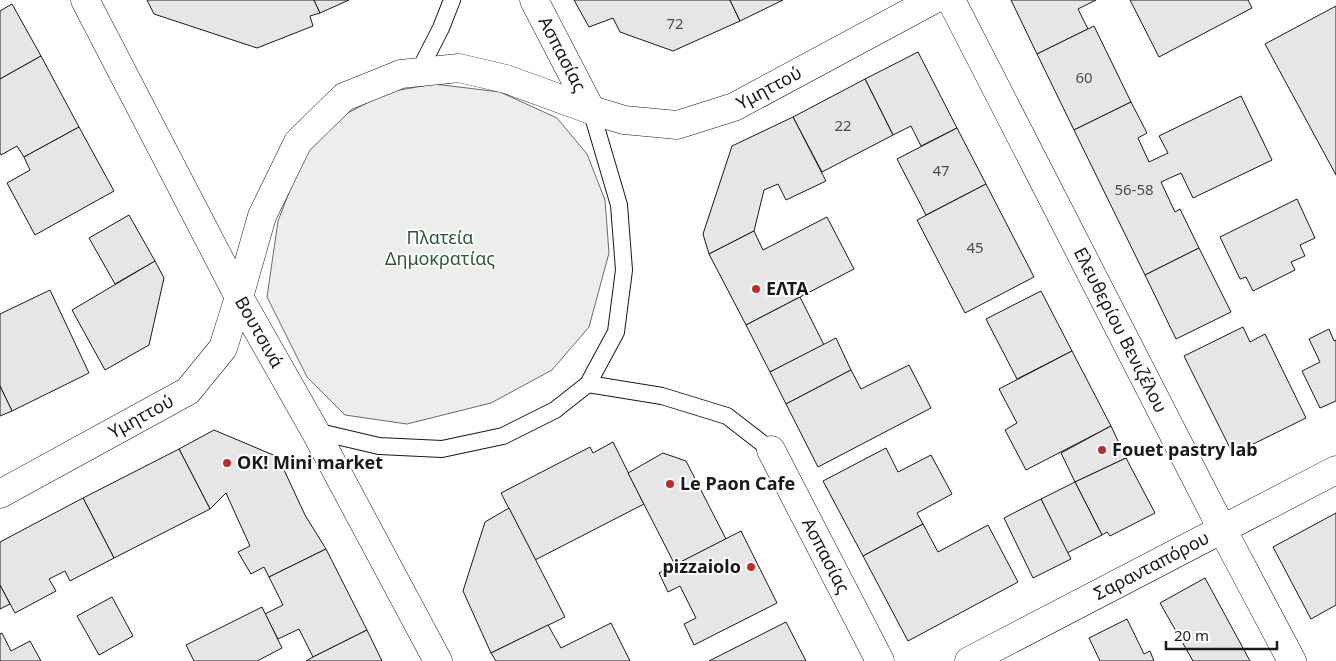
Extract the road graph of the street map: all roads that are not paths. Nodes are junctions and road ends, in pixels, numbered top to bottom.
1 (85, 0) edge
2 (452, 0) edge
3 (534, 0) edge
4 (933, 0) edge
5 (951, 0) edge
6 (418, 73) junction
7 (591, 110) junction
8 (239, 297) junction
9 (588, 384) junction
10 (315, 431) junction
11 (771, 450) joint
12 (1336, 470) edge
13 (0, 494) edge
14 (1222, 529) junction
15 (438, 661) edge
16 (880, 661) edge
17 (969, 661) edge
18 (1292, 661) edge

1 - 8 street, Βουτσινά
2 - 6 lane
3 - 7 street, Ασπασίας
4 - 7 street, Υμηττού
5 - 14 street, Ελευθερίου Βενιζέλου
6 - 7 street, Υμηττού
6 - 8 street, Υμηττού
7 - 9 lane
8 - 10 street, Βουτσινά
8 - 13 street, Υμηττού
9 - 10 lane
9 - 11 lane
10 - 15 street, Βουτσινά
11 - 16 street, Ασπασίας
12 - 14 street, Σαρανταπόρου
14 - 17 street, Σαρανταπόρου
14 - 18 street, Ελευθερίου Βενιζέλου

